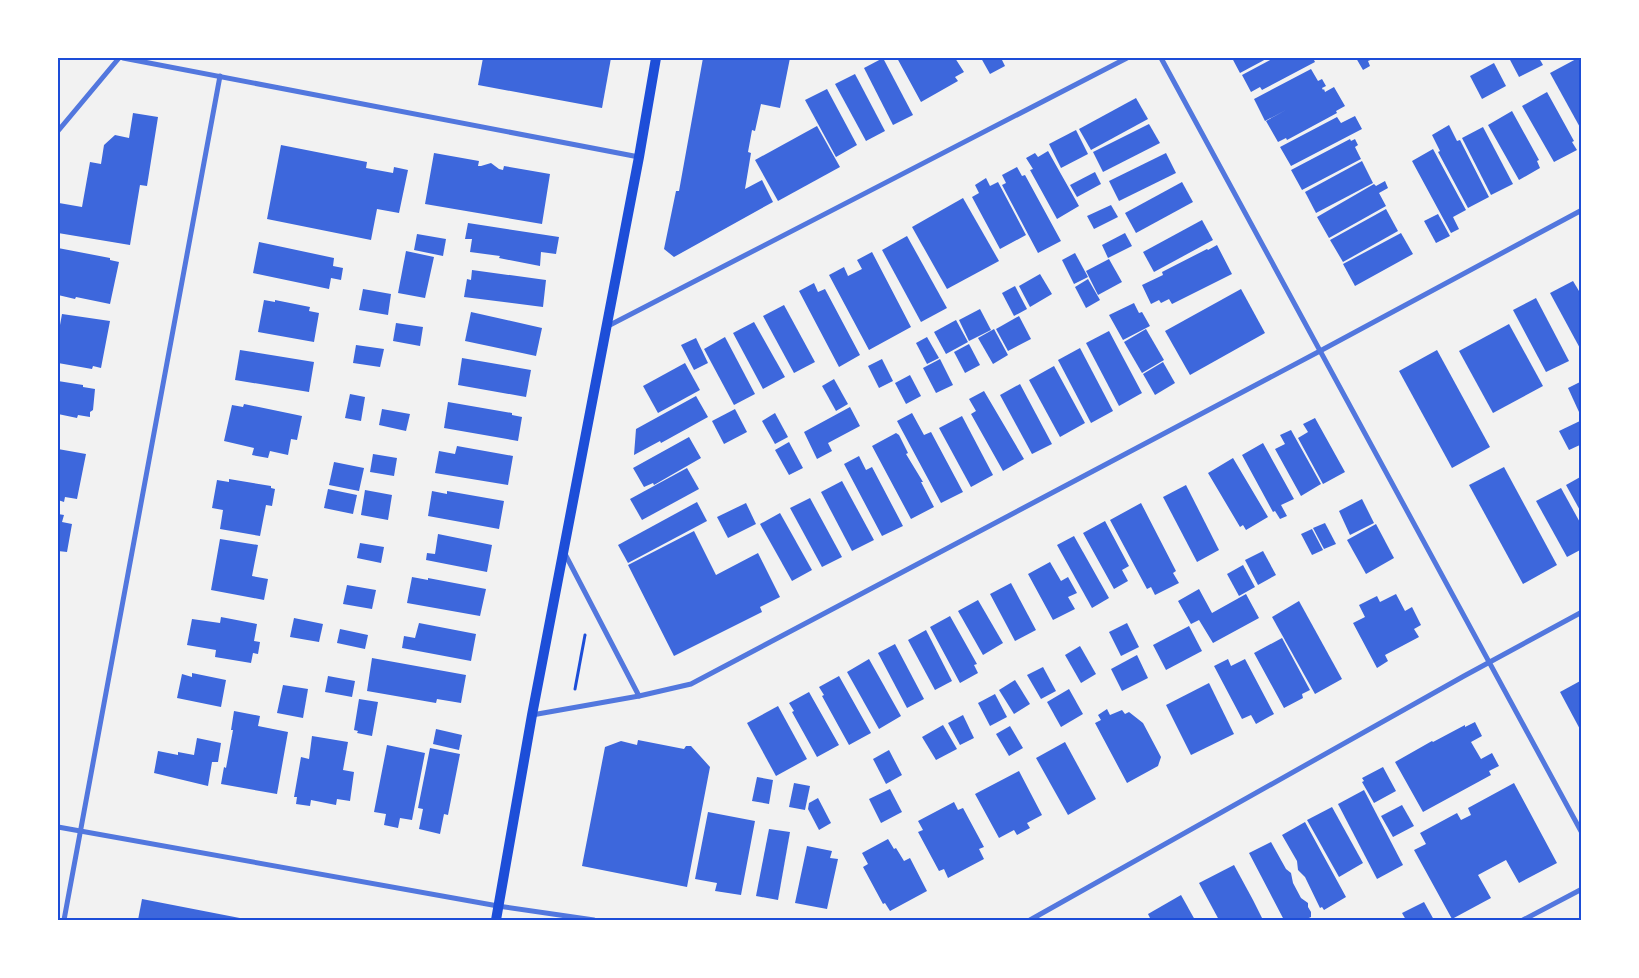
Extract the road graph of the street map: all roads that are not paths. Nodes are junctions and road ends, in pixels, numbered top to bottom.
1 (119, 58) edge
2 (123, 58) edge
3 (656, 58) edge
4 (1127, 58) edge
5 (1160, 58) edge
6 (220, 76) junction
7 (58, 130) edge
8 (639, 157) junction
9 (1582, 210) edge
10 (605, 327) junction
11 (1320, 351) junction
12 (563, 550) junction
13 (1582, 612) edge
14 (1488, 662) junction
15 (639, 696) junction
16 (532, 715) junction
17 (58, 827) edge
18 (80, 831) junction
19 (1582, 833) edge
20 (1582, 889) edge
21 (498, 906) junction
22 (64, 920) edge
23 (496, 920) edge
24 (594, 920) edge
25 (1030, 920) edge
26 (1523, 920) edge

1 - 7 street
2 - 6 street
3 - 8 main road
4 - 10 street
5 - 11 street
6 - 8 street
6 - 18 street
8 - 10 main road
9 - 11 street
10 - 12 main road
11 - 14 street
11 - 15 street
12 - 15 street
12 - 16 main road
13 - 14 street
14 - 19 street
14 - 25 street
15 - 16 street
16 - 21 main road
17 - 18 street
18 - 21 street
18 - 22 street
20 - 26 street
21 - 23 main road
21 - 24 street

